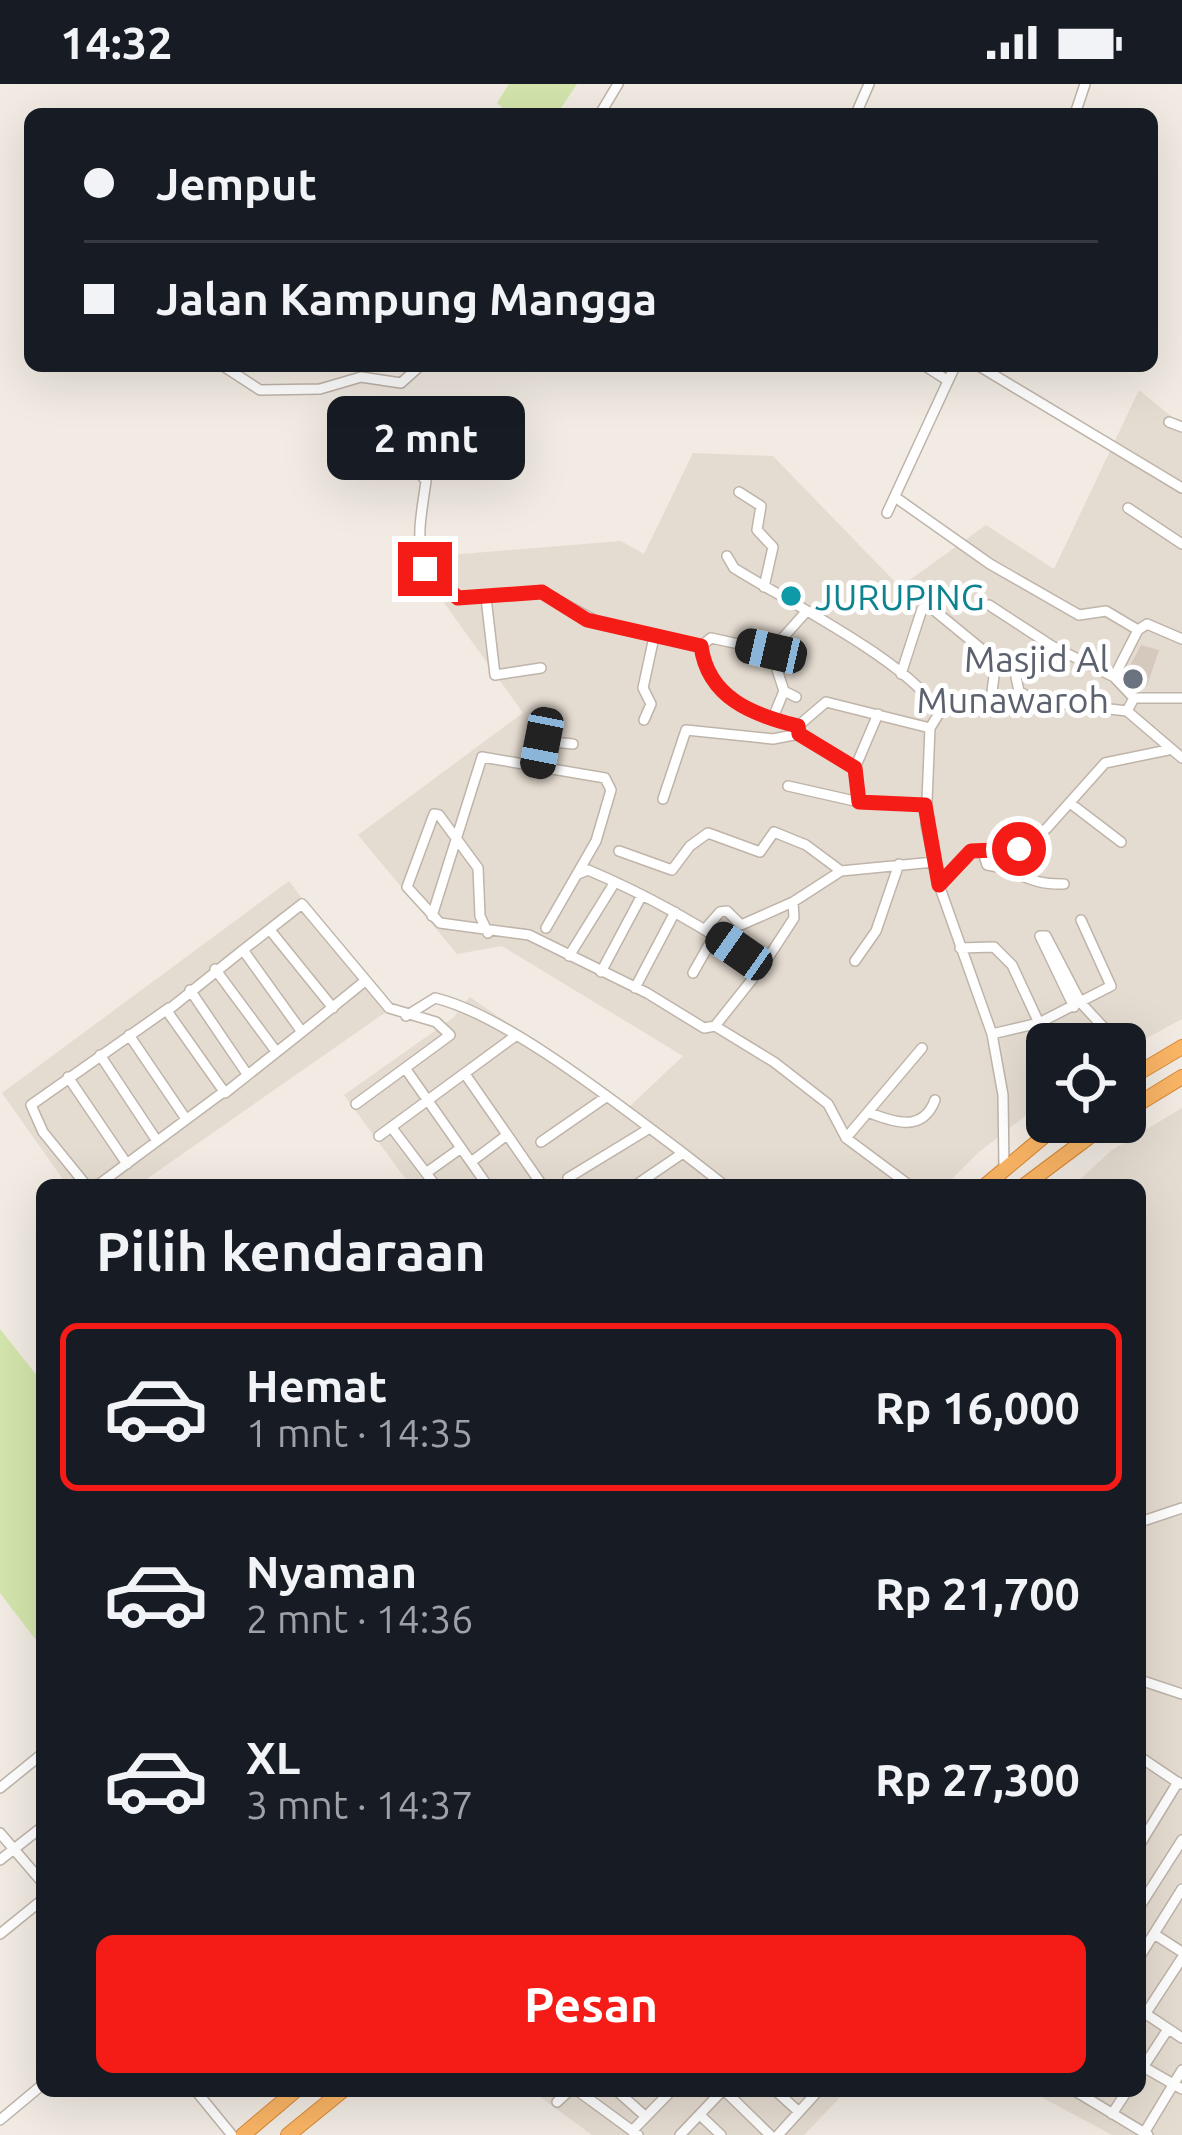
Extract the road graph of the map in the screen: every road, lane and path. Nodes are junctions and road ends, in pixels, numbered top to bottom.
1 (233, 372) edge
2 (413, 372) edge
3 (934, 372) edge
4 (952, 372) edge
5 (989, 372) edge
6 (947, 380) junction
7 (1169, 422) dead end
8 (1182, 427) edge
9 (418, 470) dead end
10 (1182, 488) edge
11 (739, 492) dead end
12 (895, 497) junction
13 (1129, 508) dead end
14 (887, 513) dead end
15 (1182, 544) edge
16 (727, 556) dead end
17 (764, 587) junction
18 (486, 598) junction
19 (989, 605) dead end
20 (805, 613) junction
21 (1138, 630) junction
22 (654, 637) junction
23 (1182, 639) edge
24 (701, 646) junction
25 (1052, 646) junction
26 (771, 651) junction
27 (541, 668) dead end
28 (901, 674) junction
29 (1114, 676) junction
30 (784, 691) junction
31 (796, 697) dead end
32 (1134, 698) junction
33 (1182, 698) edge
34 (1033, 700) junction
35 (990, 706) junction
36 (1127, 711) junction
37 (937, 712) junction
38 (878, 714) junction
39 (644, 720) dead end
40 (772, 720) junction
41 (930, 728) junction
42 (799, 730) junction
43 (573, 744) dead end
44 (1168, 750) junction
45 (1182, 758) edge
46 (855, 768) junction
47 (537, 769) junction
48 (788, 786) dead end
49 (664, 799) dead end
50 (859, 802) junction
51 (1070, 803) junction
52 (925, 805) junction
53 (455, 841) junction
54 (1121, 842) dead end
55 (982, 849) junction
56 (619, 851) dead end
57 (934, 862) junction
58 (899, 864) junction
59 (842, 871) junction
60 (578, 874) junction
61 (615, 882) junction
62 (1064, 884) dead end
63 (939, 885) junction
64 (643, 895) junction
65 (793, 902) junction
66 (675, 912) junction
67 (432, 916) junction
68 (1081, 920) dead end
69 (546, 928) dead end
70 (269, 930) junction
71 (710, 931) junction
72 (488, 933) junction
73 (960, 948) junction
74 (243, 950) junction
75 (569, 956) junction
76 (855, 961) dead end
77 (763, 967) junction
78 (215, 969) junction
79 (601, 973) junction
80 (693, 973) dead end
81 (365, 981) junction
82 (635, 988) junction
83 (190, 990) junction
84 (1100, 993) junction
85 (1077, 1005) junction
86 (169, 1008) junction
87 (333, 1008) junction
88 (406, 1016) junction
89 (1097, 1017) junction
90 (1039, 1023) joint
91 (1102, 1023) edge
92 (715, 1026) junction
93 (1026, 1026) edge
94 (302, 1032) junction
95 (992, 1034) junction
96 (129, 1035) junction
97 (514, 1037) junction
98 (1182, 1047) edge
99 (922, 1048) dead end
100 (275, 1050) junction
101 (100, 1055) junction
102 (405, 1068) junction
103 (1146, 1069) edge
104 (247, 1074) junction
105 (465, 1074) junction
106 (68, 1077) junction
107 (1182, 1077) edge
108 (222, 1093) junction
109 (606, 1097) junction
110 (1146, 1099) edge
111 (935, 1100) dead end
112 (428, 1101) junction
113 (356, 1104) dead end
114 (870, 1113) junction
115 (186, 1120) junction
116 (392, 1128) junction
117 (650, 1128) junction
118 (507, 1135) junction
119 (379, 1136) dead end
120 (846, 1138) junction
121 (157, 1141) junction
122 (542, 1142) dead end
123 (1035, 1143) edge
124 (1081, 1143) edge
125 (461, 1148) junction
126 (683, 1153) junction
127 (471, 1162) junction
128 (127, 1164) junction
129 (1004, 1168) junction
130 (426, 1173) junction
131 (568, 1178) dead end
132 (81, 1179) edge
133 (106, 1179) edge
134 (430, 1179) edge
135 (483, 1179) edge
136 (538, 1179) edge
137 (645, 1179) edge
138 (716, 1179) edge
139 (896, 1179) edge
140 (992, 1179) edge
141 (1033, 1179) edge
142 (1182, 1508) edge
143 (1146, 1519) edge
144 (1146, 1682) edge
145 (1182, 1694) edge
146 (36, 1759) edge
147 (1146, 1761) edge
148 (1180, 1784) edge
149 (0, 1788) edge
150 (36, 1832) edge
151 (0, 1833) edge
152 (1146, 1835) edge
153 (1182, 1840) edge
154 (13, 1850) junction
155 (0, 1860) edge
156 (36, 1875) edge
157 (1146, 1883) edge
158 (1153, 1887) junction
159 (1182, 1889) edge
160 (1146, 1897) edge
161 (36, 1905) edge
162 (1178, 1906) edge
163 (0, 1934) edge
164 (1154, 1934) junction
165 (1146, 1947) edge
166 (1182, 1955) edge
167 (1146, 2008) edge
168 (1146, 2014) edge
169 (1177, 2031) edge
170 (1146, 2063) edge
171 (1146, 2070) edge
172 (1182, 2070) edge
173 (1178, 2086) edge
174 (36, 2090) edge
175 (201, 2097) edge
176 (288, 2097) edge
177 (335, 2097) edge
178 (564, 2097) edge
179 (582, 2097) edge
180 (624, 2097) edge
181 (664, 2097) edge
182 (718, 2097) edge
183 (731, 2097) edge
184 (783, 2097) edge
185 (813, 2097) edge
186 (1087, 2097) edge
187 (1123, 2097) edge
188 (557, 2102) dead end
189 (799, 2112) junction
190 (1112, 2114) junction
191 (700, 2115) junction
192 (645, 2116) junction
193 (0, 2120) edge
194 (635, 2133) edge
195 (1146, 2134) edge
196 (232, 2135) edge
197 (243, 2135) edge
198 (288, 2135) edge
199 (680, 2135) edge
200 (721, 2135) edge
201 (774, 2135) edge

1 - 2 street
3 - 6 street
4 - 6 street
5 - 10 street
6 - 12 street
7 - 8 street
9 - 18 street
11 - 17 street
12 - 14 street
12 - 21 street
13 - 15 street
16 - 17 street
17 - 20 street
18 - 22 street
18 - 27 street
19 - 25 street
20 - 26 street
20 - 28 street
21 - 23 street
21 - 29 street
22 - 24 street
22 - 39 street
24 - 26 street
24 - 40 street
25 - 29 street
25 - 34 street
26 - 30 street
28 - 35 street
28 - 37 street
29 - 32 street
30 - 31 street
30 - 40 street
32 - 33 street
32 - 36 street
34 - 35 street
34 - 36 street
35 - 37 street
36 - 44 street
37 - 41 street
38 - 41 street
38 - 42 street
38 - 46 street
40 - 42 street
41 - 52 street
42 - 46 street
42 - 49 street
43 - 47 street
44 - 45 street
44 - 51 street
46 - 50 street
47 - 53 street
47 - 60 street
48 - 50 street
50 - 52 street
51 - 54 street
51 - 55 street
52 - 57 street
53 - 67 street
53 - 67 street
53 - 72 street
55 - 62 street
55 - 63 street
56 - 59 street
57 - 58 street
57 - 63 street
58 - 59 street
58 - 76 street
59 - 65 street
60 - 61 street
60 - 69 street
61 - 64 street
61 - 75 street
63 - 73 street
64 - 66 street
64 - 79 street
65 - 71 street
65 - 77 street
66 - 71 street
66 - 82 street
67 - 72 street
68 - 84 street
70 - 74 street
70 - 81 street
70 - 87 street
71 - 77 street
71 - 80 street
72 - 75 street
73 - 90 street
73 - 95 street
74 - 78 street
74 - 94 street
75 - 79 street
77 - 92 street
78 - 83 street
78 - 100 street
79 - 82 street
81 - 87 street
81 - 88 street
82 - 92 street
83 - 86 street
83 - 104 street
84 - 85 street
84 - 89 street
85 - 85 street
85 - 89 street
85 - 90 street
86 - 96 street
86 - 108 street
87 - 94 street
88 - 97 street
88 - 102 street
89 - 91 street
92 - 120 street
93 - 95 street
94 - 100 street
95 - 129 street
96 - 101 street
96 - 115 street
97 - 105 street
97 - 109 street
98 - 103 highway
99 - 114 street
100 - 104 street
101 - 106 street
101 - 121 street
102 - 112 street
102 - 113 street
104 - 108 street
105 - 112 street
105 - 118 street
106 - 128 street
106 - 132 street
107 - 110 highway
108 - 115 street
109 - 117 street
109 - 122 street
111 - 114 street
112 - 116 street
112 - 125 street
114 - 120 street
115 - 121 street
116 - 119 street
116 - 130 street
117 - 126 street
117 - 131 street
118 - 127 street
118 - 136 street
120 - 139 street
121 - 128 street
123 - 129 highway
124 - 141 highway
125 - 127 street
125 - 130 street
126 - 137 street
126 - 138 street
127 - 135 street
128 - 133 street
129 - 140 highway
130 - 134 street
142 - 143 street
144 - 145 street
146 - 149 street
147 - 148 street
148 - 152 street
150 - 154 street
151 - 154 street
153 - 158 street
154 - 155 street
154 - 156 street
157 - 158 street
158 - 160 street
159 - 162 street
161 - 163 street
162 - 164 street
164 - 165 street
164 - 166 street
166 - 167 street
168 - 169 street
169 - 170 street
171 - 173 street
172 - 173 street
173 - 195 street
174 - 193 street
175 - 196 street
176 - 197 highway
177 - 198 highway
178 - 188 street
179 - 194 street
180 - 192 street
181 - 192 street
182 - 191 street
183 - 201 street
184 - 189 street
185 - 189 street
186 - 190 street
187 - 190 street
189 - 201 street
190 - 195 street
191 - 199 street
191 - 200 street
192 - 194 street

